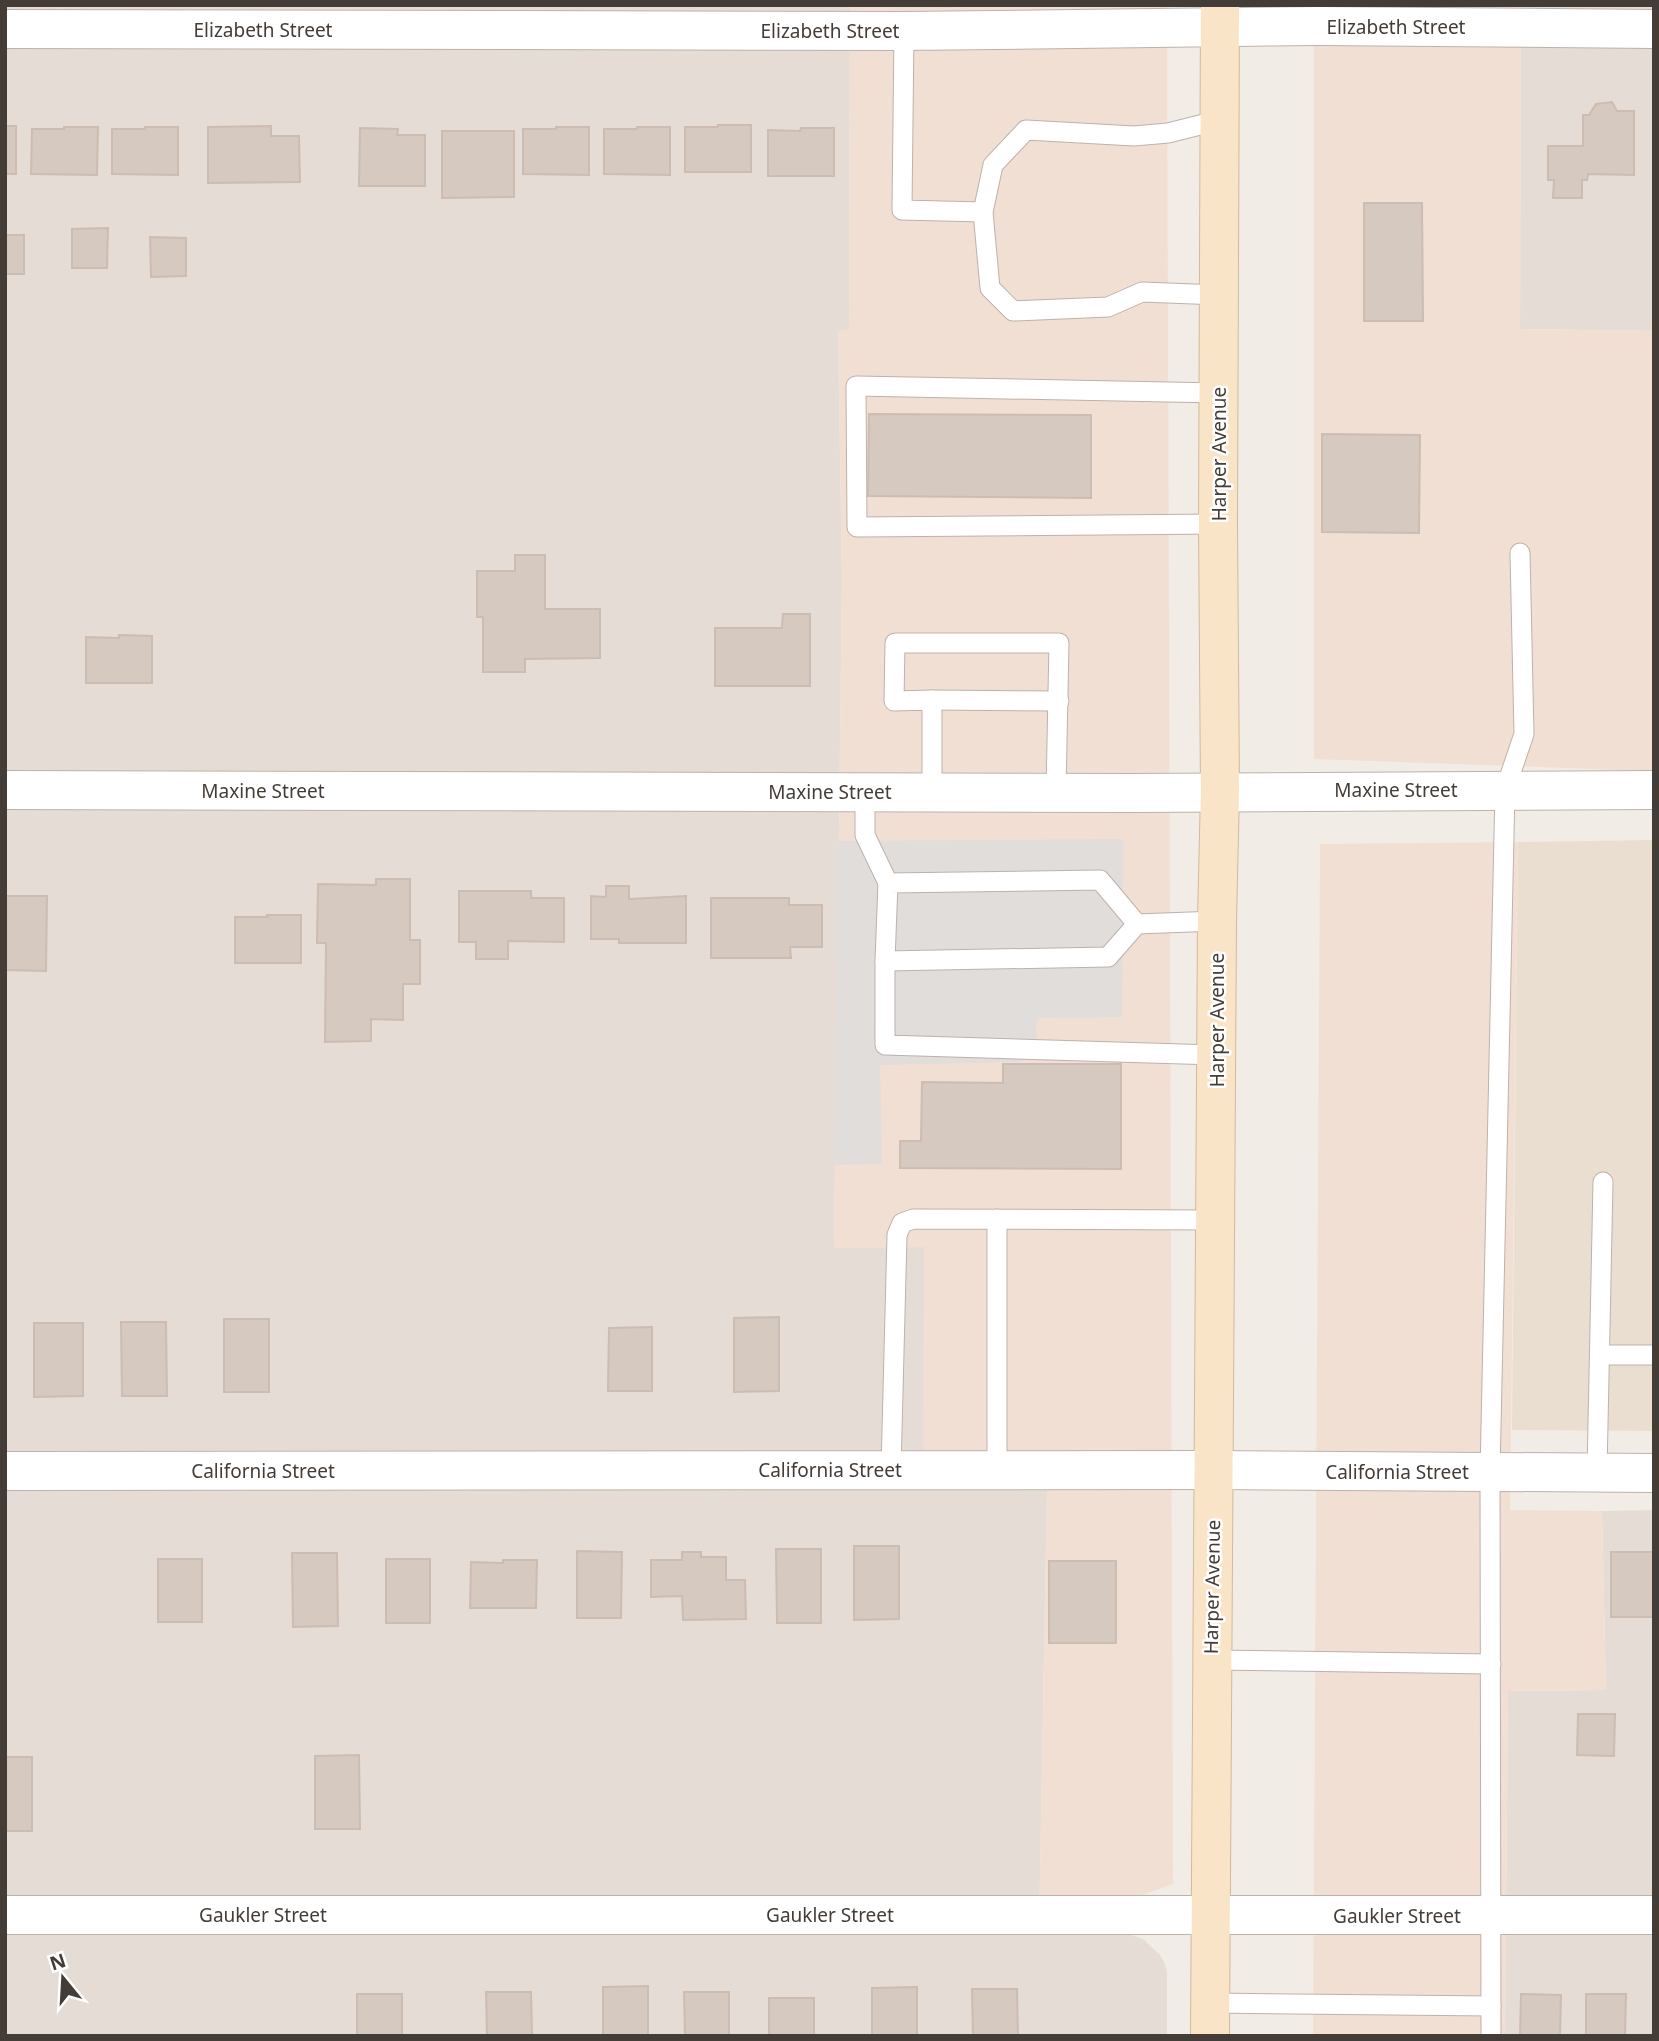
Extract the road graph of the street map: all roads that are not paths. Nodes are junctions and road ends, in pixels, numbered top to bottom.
1 (1394, 16) edge
2 (1220, 17) edge
3 (5, 29) edge
4 (1654, 29) edge
5 (904, 31) junction
6 (1220, 120) junction
7 (983, 212) junction
8 (1219, 295) junction
9 (1219, 393) junction
10 (1218, 524) junction
11 (1520, 553) dead end
12 (932, 700) junction
13 (1059, 701) junction
14 (5, 790) edge
15 (1505, 790) junction
16 (1654, 790) edge
17 (1220, 791) junction
18 (865, 792) junction
19 (932, 792) junction
20 (1056, 792) junction
21 (888, 883) junction
22 (1217, 920) junction
23 (1137, 924) junction
24 (885, 961) junction
25 (1216, 1055) junction
26 (1603, 1182) dead end
27 (997, 1219) junction
28 (1215, 1220) junction
29 (1600, 1355) junction
30 (1654, 1355) edge
31 (1214, 1470) junction
32 (5, 1471) edge
33 (891, 1471) junction
34 (997, 1471) junction
35 (1490, 1472) junction
36 (1597, 1473) junction
37 (1654, 1473) edge
38 (1212, 1660) junction
39 (1491, 1664) junction
40 (1211, 1914) junction
41 (5, 1915) edge
42 (1654, 1915) edge
43 (1492, 1916) junction
44 (1491, 2006) junction
45 (1210, 2019) edge
46 (1491, 2036) edge

1 - 2 street, Elizabeth Street
1 - 4 street, Elizabeth Street
2 - 5 street, Elizabeth Street
2 - 6 main road, Harper Avenue
3 - 5 street, Elizabeth Street
5 - 7 lane
6 - 7 lane
6 - 8 main road, Harper Avenue
7 - 8 lane
8 - 9 main road, Harper Avenue
9 - 10 main road, Harper Avenue
9 - 10 lane
10 - 17 main road, Harper Avenue
11 - 15 lane
12 - 13 lane
12 - 13 lane
12 - 19 lane
13 - 20 lane
14 - 18 street, Maxine Street
15 - 16 street, Maxine Street
15 - 17 street, Maxine Street
15 - 35 lane
17 - 20 street, Maxine Street
17 - 22 main road, Harper Avenue
18 - 19 street, Maxine Street
18 - 21 lane
19 - 20 street, Maxine Street
21 - 23 lane
21 - 24 lane
22 - 23 lane
22 - 25 main road, Harper Avenue
23 - 24 lane
24 - 25 lane
25 - 28 main road, Harper Avenue
26 - 29 lane
27 - 28 lane
27 - 33 lane
27 - 34 lane
28 - 31 main road, Harper Avenue
29 - 30 lane
29 - 36 lane
31 - 34 street, California Street
31 - 35 street, California Street
31 - 38 main road, Harper Avenue
32 - 33 street, California Street
33 - 34 street, California Street
35 - 36 street, California Street
35 - 39 lane
36 - 37 street, California Street
38 - 39 lane
38 - 40 main road, Harper Avenue
39 - 43 lane
40 - 41 street, Gaukler Street
40 - 43 street, Gaukler Street
40 - 45 main road, Harper Avenue
42 - 43 street, Gaukler Street
43 - 44 lane
44 - 45 lane
44 - 46 lane

